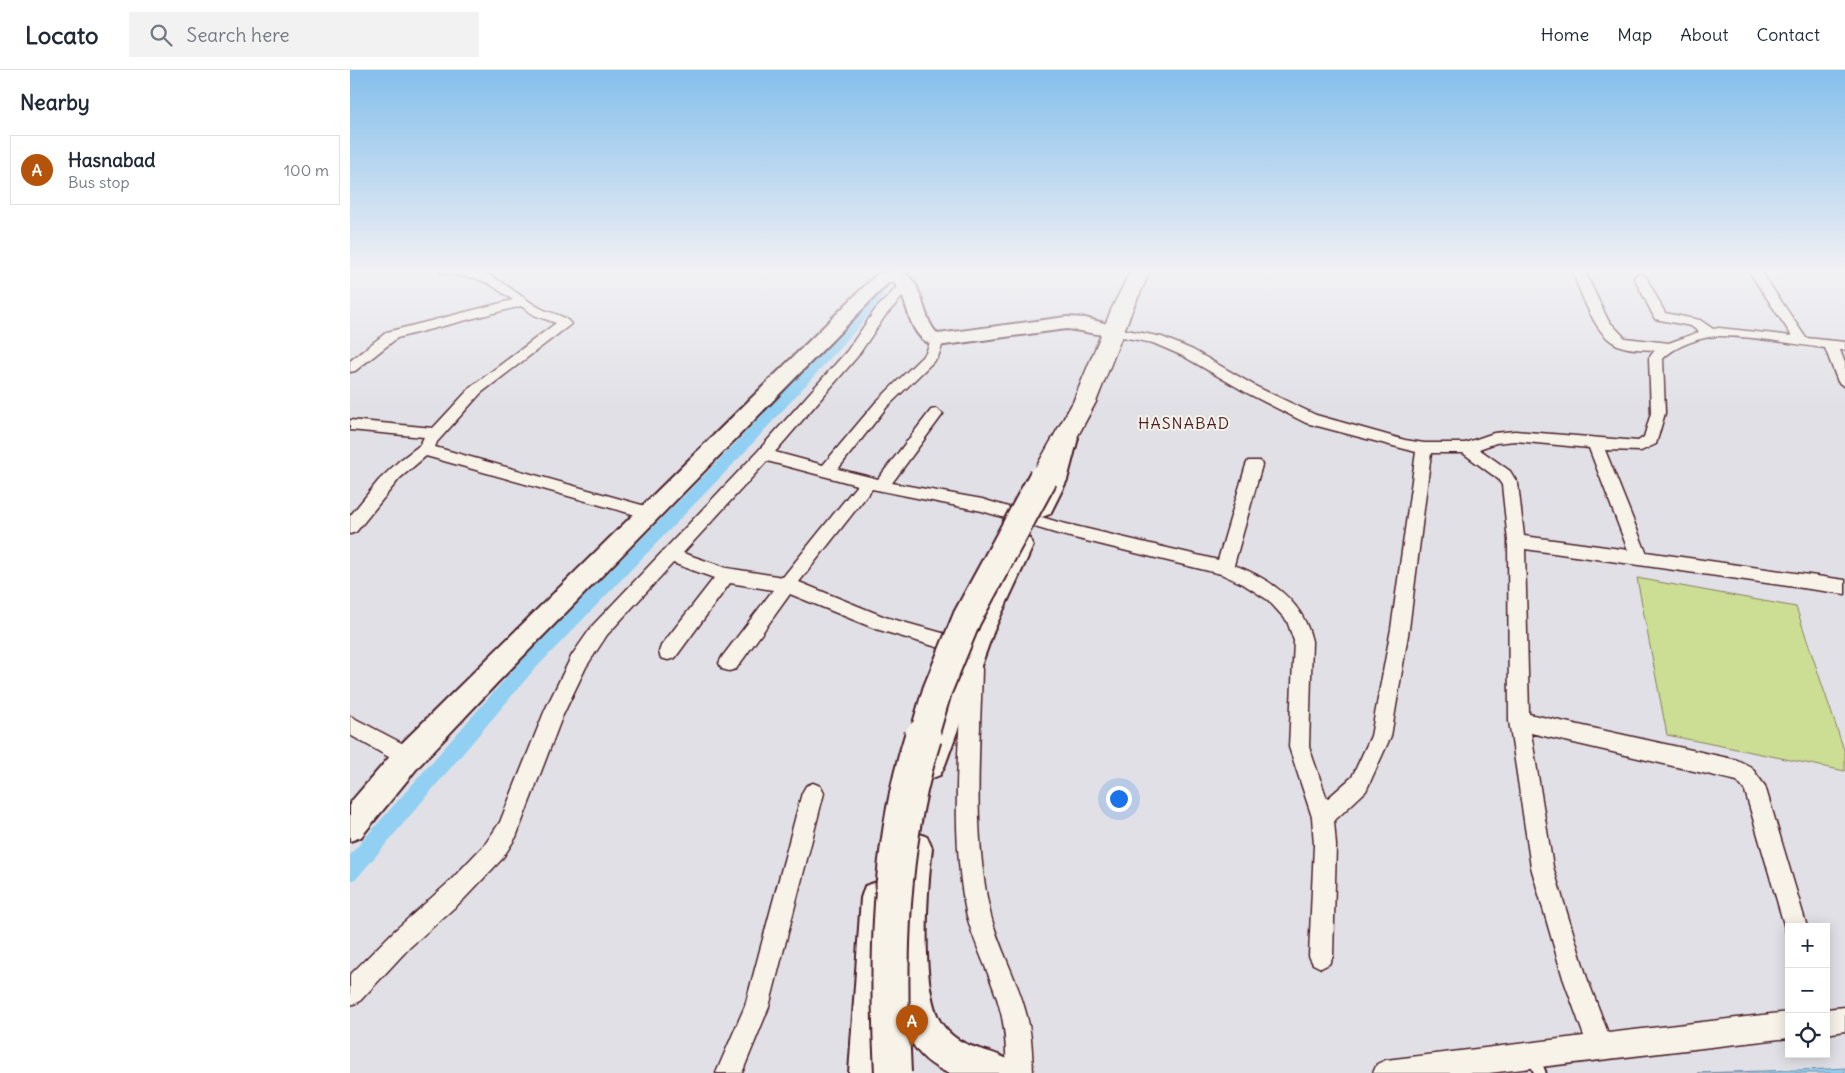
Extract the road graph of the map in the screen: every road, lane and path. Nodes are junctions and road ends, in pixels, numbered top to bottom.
1 (468, 317) edge
2 (551, 317) edge
3 (839, 317) edge
4 (877, 317) edge
5 (921, 317) edge
6 (1119, 317) edge
7 (1601, 317) edge
8 (1664, 317) edge
9 (1786, 317) edge
10 (1112, 330) junction
11 (1708, 332) junction
12 (937, 340) junction
13 (1802, 341) junction
14 (1838, 345) edge
15 (1671, 347) junction
16 (350, 368) edge
17 (1845, 382) edge
18 (936, 414) dead end
19 (350, 425) edge
20 (436, 434) junction
21 (1067, 436) junction
22 (1595, 444) junction
23 (428, 448) junction
24 (1424, 448) junction
25 (1466, 448) junction
26 (764, 455) junction
27 (1254, 465) dead end
28 (828, 471) junction
29 (875, 483) junction
30 (650, 513) junction
31 (1023, 518) junction
32 (350, 528) edge
33 (1516, 541) junction
34 (670, 555) junction
35 (1640, 558) junction
36 (1224, 568) junction
37 (726, 575) junction
38 (787, 585) junction
39 (1845, 588) edge
40 (960, 646) junction
41 (668, 652) dead end
42 (729, 663) dead end
43 (1519, 721) junction
44 (350, 725) edge
45 (408, 757) junction
46 (812, 793) dead end
47 (1323, 817) junction
48 (350, 826) edge
49 (1794, 923) edge
50 (1322, 956) dead end
51 (350, 993) edge
52 (1845, 1019) edge
53 (1830, 1021) edge
54 (1785, 1025) edge
55 (1601, 1046) junction
56 (1536, 1064) edge
57 (729, 1073) edge
58 (867, 1073) edge
59 (893, 1073) edge
60 (1003, 1073) edge
61 (1386, 1073) edge

1 - 16 street
2 - 20 street
3 - 30 street
4 - 26 street
5 - 12 street
6 - 10 main road
7 - 15 street
8 - 11 street
9 - 13 street
10 - 12 street
10 - 21 main road
10 - 24 street
11 - 13 street
11 - 15 street
12 - 28 street
13 - 14 street
14 - 17 street
15 - 22 street
18 - 29 street
19 - 20 street
20 - 23 street
21 - 31 street
21 - 59 main road, bridge
22 - 25 street
22 - 35 street
23 - 30 street
23 - 32 street
24 - 25 street
24 - 47 street
25 - 33 street
26 - 28 street
26 - 34 street
27 - 36 street
28 - 29 street
29 - 31 street
29 - 38 street
30 - 45 street
31 - 36 street
31 - 40 street
33 - 35 street
33 - 43 street
34 - 37 street
34 - 51 street
35 - 39 street
36 - 47 street
37 - 38 street
37 - 41 street
38 - 40 street
38 - 42 street
40 - 58 street
40 - 60 street
40 - 60 street
43 - 49 street
43 - 55 street
44 - 45 street
45 - 48 street
46 - 57 street
47 - 50 street
52 - 53 street
54 - 55 street
55 - 56 street
56 - 61 street

